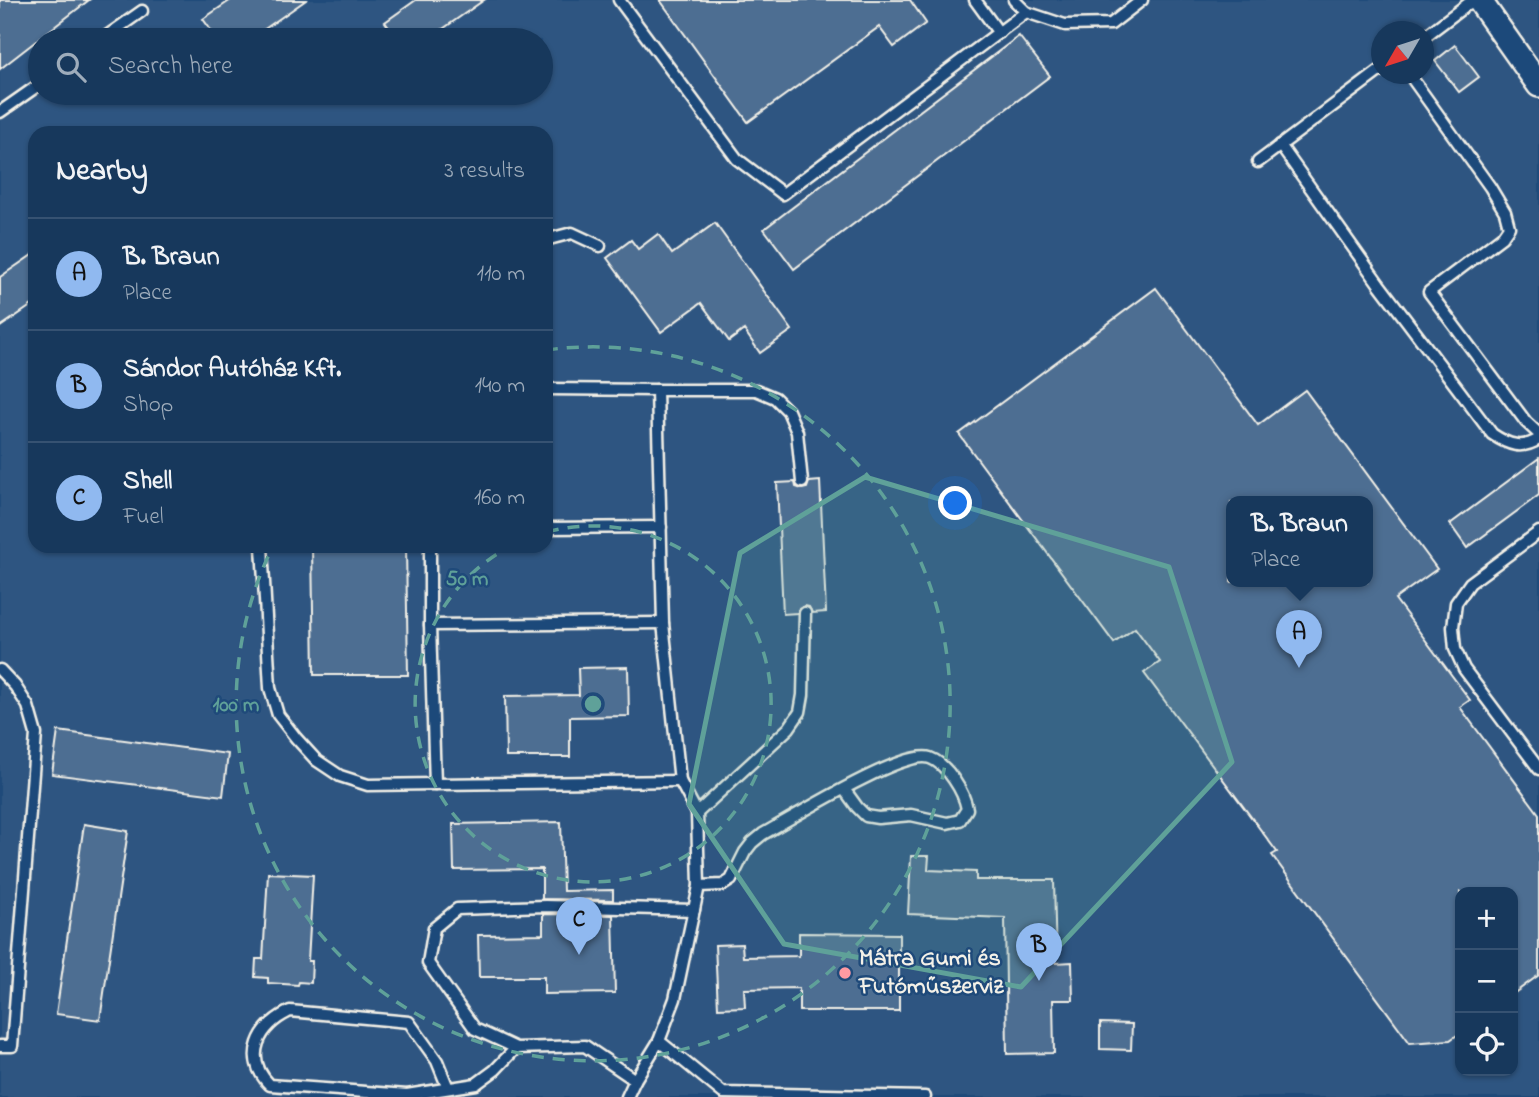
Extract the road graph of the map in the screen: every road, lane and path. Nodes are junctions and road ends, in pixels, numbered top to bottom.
1 (619, 0) edge
2 (975, 0) edge
3 (1014, 0) edge
4 (1142, 0) edge
5 (1473, 0) edge
6 (1479, 0) edge
7 (142, 11) dead end
8 (1026, 12) junction
9 (118, 28) edge
10 (1434, 29) edge
11 (999, 33) junction
12 (1371, 77) edge
13 (1416, 84) edge
14 (1539, 85) edge
15 (28, 92) edge
16 (0, 112) edge
17 (1280, 145) junction
18 (1258, 162) dead end
19 (553, 238) edge
20 (600, 247) dead end
21 (553, 389) edge
22 (656, 390) junction
23 (1539, 434) edge
24 (1539, 439) edge
25 (802, 482) dead end
26 (661, 527) junction
27 (553, 528) edge
28 (1539, 532) edge
29 (262, 553) edge
30 (430, 553) edge
31 (805, 613) dead end
32 (663, 623) junction
33 (430, 625) junction
34 (0, 670) edge
35 (1539, 769) edge
36 (680, 781) junction
37 (435, 784) junction
38 (844, 789) junction
39 (698, 813) junction
40 (699, 886) junction
41 (694, 910) junction
42 (659, 1041) junction
43 (0, 1046) edge
44 (516, 1048) junction
45 (635, 1080) junction
46 (448, 1088) junction
47 (722, 1095) edge
48 (627, 1097) edge
49 (925, 1097) edge

1 - 11 lane
2 - 11 lane
3 - 8 lane
4 - 8 lane
5 - 10 lane
6 - 14 street
7 - 9 lane
8 - 11 lane
12 - 17 lane
13 - 23 lane
15 - 16 lane
17 - 18 lane
17 - 24 lane
19 - 20 lane
21 - 22 lane
22 - 25 lane
22 - 26 lane
26 - 27 lane
26 - 32 lane
28 - 35 lane
29 - 37 lane
30 - 33 lane
31 - 39 lane
32 - 33 lane
32 - 36 lane
33 - 37 lane
34 - 43 lane
36 - 37 lane
36 - 39 lane
38 - 38 lane
38 - 40 lane
39 - 40 lane
40 - 41 lane
41 - 42 lane
41 - 44 lane
42 - 45 lane
42 - 47 lane
44 - 45 lane
44 - 46 lane
45 - 48 lane
46 - 46 lane
47 - 49 lane

